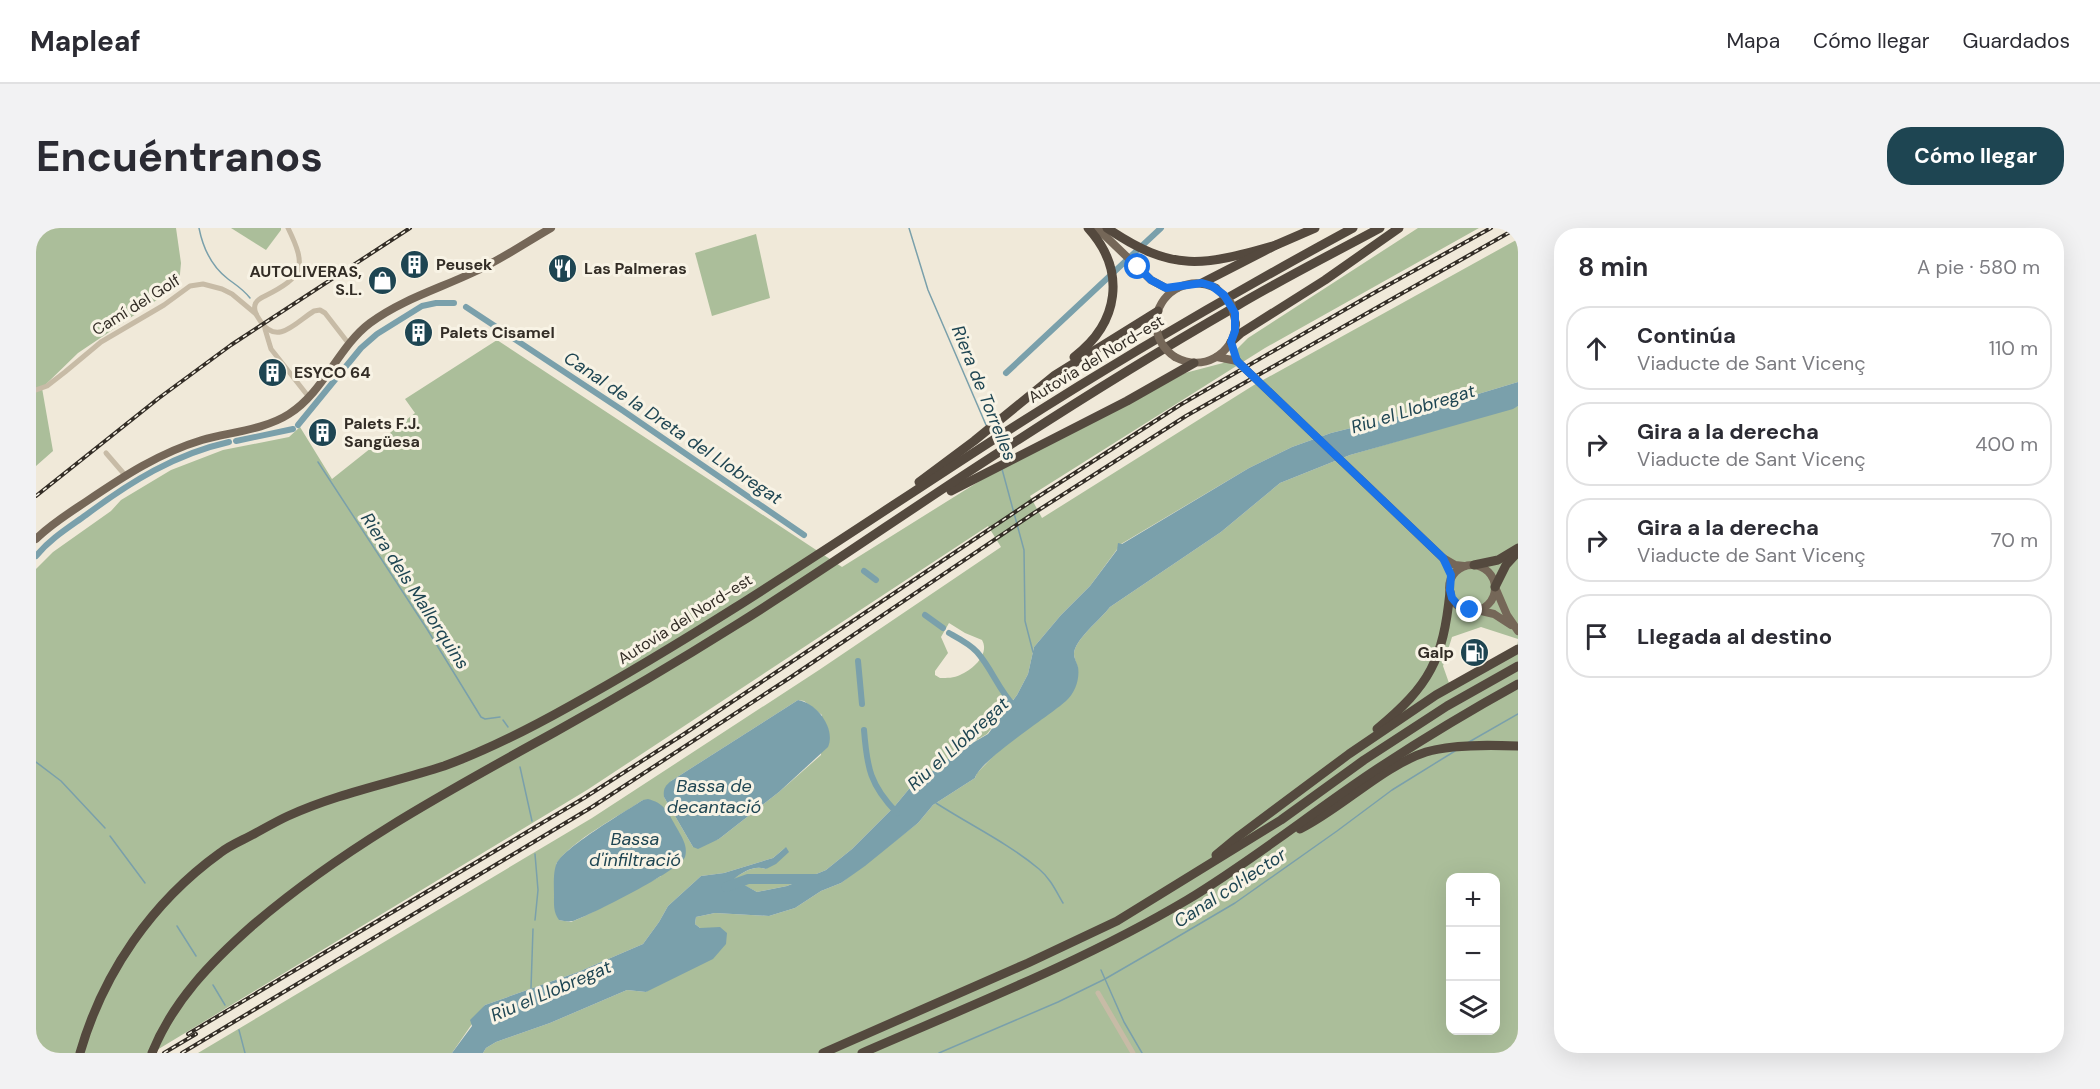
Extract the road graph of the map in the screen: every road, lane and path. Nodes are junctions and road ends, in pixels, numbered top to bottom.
1 (288, 228) edge
2 (551, 228) edge
3 (1089, 228) edge
4 (1097, 228) edge
5 (1107, 228) edge
6 (1315, 228) edge
7 (1353, 228) edge
8 (1380, 228) edge
9 (1399, 228) edge
10 (1121, 244) junction
11 (1276, 245) junction
12 (1151, 280) junction
13 (1202, 283) junction
14 (1177, 288) junction
15 (1159, 307) junction
16 (256, 314) junction
17 (265, 327) junction
18 (1231, 342) junction
19 (349, 345) junction
20 (1217, 357) junction
21 (1237, 361) junction
22 (1194, 363) junction
23 (1055, 375) junction
24 (36, 390) edge
25 (308, 396) junction
26 (106, 453) dead end
27 (984, 467) junction
28 (125, 475) junction
29 (895, 504) junction
30 (36, 539) edge
31 (1518, 548) edge
32 (1518, 553) edge
33 (1443, 558) junction
34 (1469, 565) junction
35 (1452, 579) junction
36 (1495, 587) junction
37 (1450, 592) junction
38 (1477, 610) junction
39 (1518, 631) edge
40 (1518, 649) edge
41 (1518, 666) edge
42 (1518, 684) edge
43 (1518, 746) edge
44 (1348, 754) junction
45 (1279, 838) junction
46 (1191, 876) junction
47 (1098, 993) dead end
48 (80, 1053) edge
49 (152, 1053) edge
50 (823, 1053) edge
51 (862, 1053) edge
52 (1132, 1053) edge

1 - 16 street
2 - 19 main road
3 - 23 highway
4 - 10 main road
5 - 10 highway
6 - 11 highway
7 - 29 highway, Autovia del Nord-est
8 - 27 highway, Autovia del Nord-est
9 - 18 highway
10 - 11 highway
10 - 12 main road
11 - 13 highway
12 - 14 main road
12 - 15 main road
13 - 14 main road
13 - 18 main road, bridge
14 - 15 main road
15 - 22 main road, bridge
15 - 23 highway
16 - 17 street, Camí del Golf
16 - 24 street, Camí del Golf
17 - 19 street
17 - 25 street, Camí del Golf
18 - 20 main road
18 - 21 main road
19 - 25 main road
20 - 21 main road
20 - 22 main road
21 - 33 main road, bridge
22 - 27 highway
23 - 29 highway
25 - 28 main road
26 - 28 street
27 - 49 highway, Autovia del Nord-est
28 - 30 main road
29 - 48 highway, Autovia del Nord-est
31 - 34 highway
32 - 36 highway
33 - 34 main road
33 - 35 main road
34 - 35 main road
34 - 36 main road
35 - 37 main road
36 - 38 main road
36 - 39 main road
37 - 38 main road
37 - 44 highway
38 - 39 main road
40 - 44 highway
41 - 46 highway
42 - 45 highway
43 - 45 highway
44 - 46 highway
45 - 51 highway
46 - 50 highway
47 - 52 street

